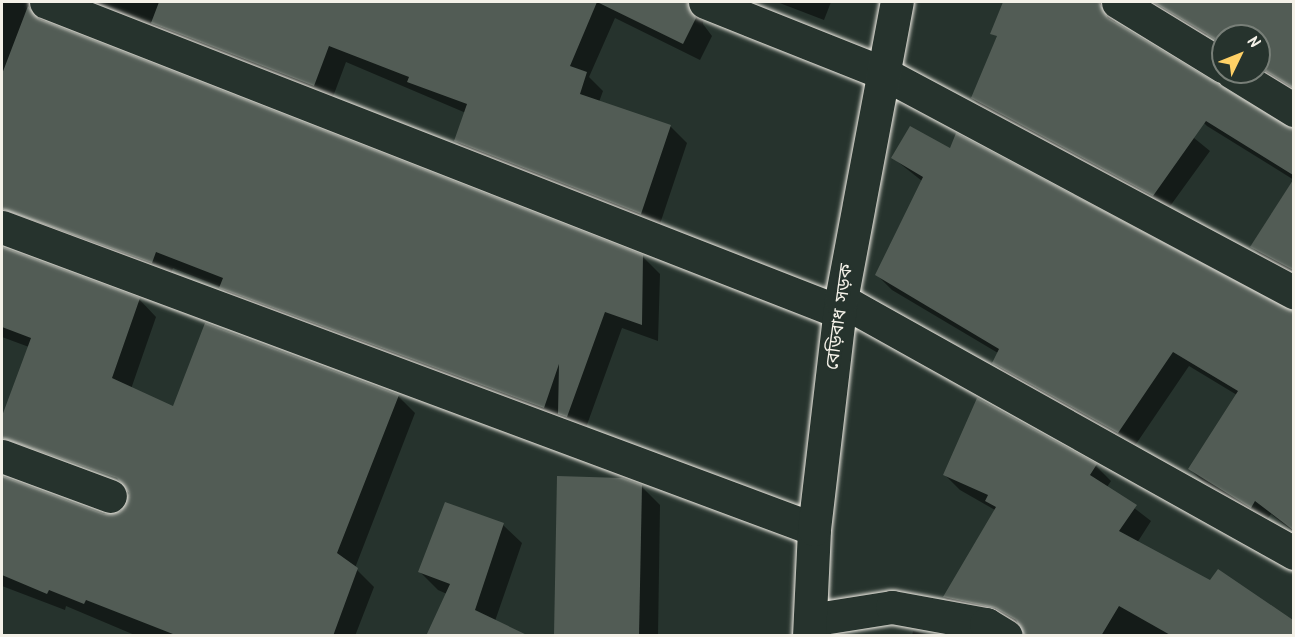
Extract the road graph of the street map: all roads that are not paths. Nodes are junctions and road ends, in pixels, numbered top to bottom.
1 (46, 2) edge
2 (705, 2) edge
3 (897, 2) edge
4 (1118, 2) edge
5 (1211, 59) edge
6 (883, 73) junction
7 (1251, 84) edge
8 (1293, 110) edge
9 (2, 227) edge
10 (1293, 292) edge
11 (841, 306) junction
12 (2, 456) edge
13 (110, 496) dead end
14 (814, 529) junction
15 (1293, 553) edge
16 (809, 628) edge
17 (1005, 636) edge

1 - 11 main road
2 - 6 main road
3 - 6 main road, বেড়িবাধ সড়ক
4 - 5 main road
6 - 10 main road
6 - 11 main road, বেড়িবাধ সড়ক
7 - 8 main road
9 - 14 main road
11 - 14 main road, বেড়িবাধ সড়ক
11 - 15 main road
12 - 13 main road
14 - 16 main road, বেড়িবাধ সড়ক
16 - 17 main road

